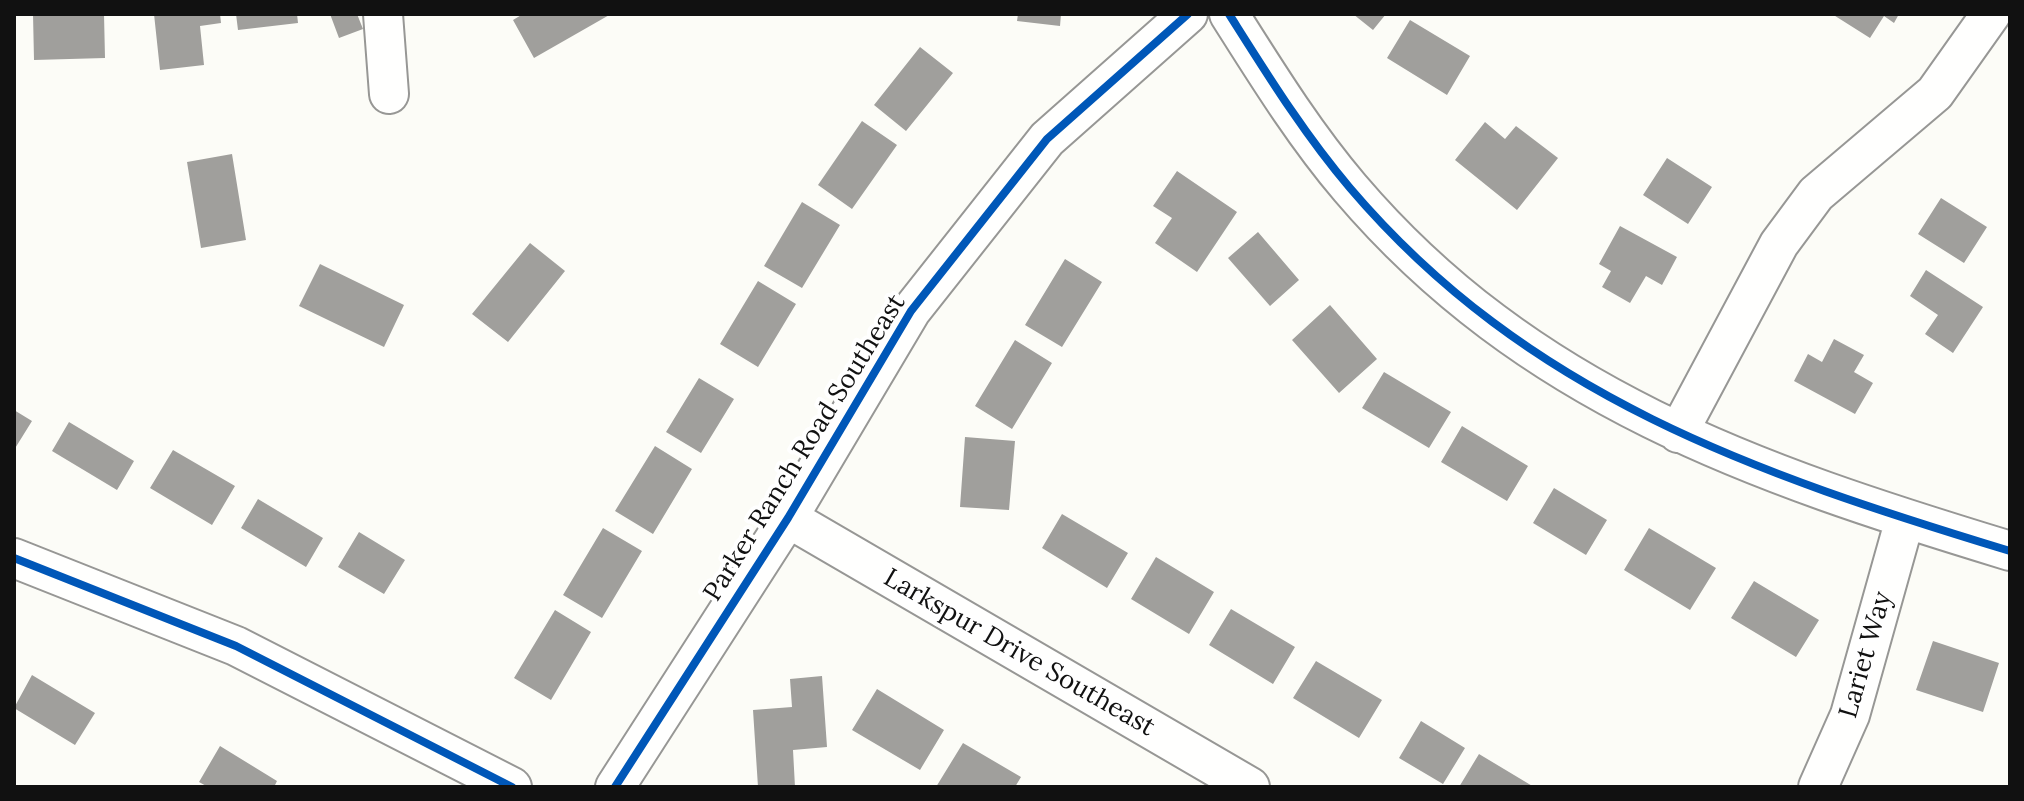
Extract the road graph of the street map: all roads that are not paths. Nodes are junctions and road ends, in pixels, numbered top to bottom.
1 (383, 14) edge
2 (1188, 14) edge
3 (1229, 14) edge
4 (1991, 14) edge
5 (389, 94) dead end
6 (1678, 433) junction
7 (788, 518) junction
8 (1905, 519) junction
9 (2010, 551) edge
10 (14, 558) edge
11 (512, 787) edge
12 (615, 787) edge
13 (1250, 787) edge
14 (1818, 787) edge

1 - 5 street
2 - 7 street, Parker Ranch Road Southeast
3 - 6 street
4 - 6 street
6 - 8 street
7 - 12 street, Parker Ranch Road Southeast
7 - 13 street, Larkspur Drive Southeast
8 - 9 street
8 - 14 street, Lariet Way
10 - 11 street

